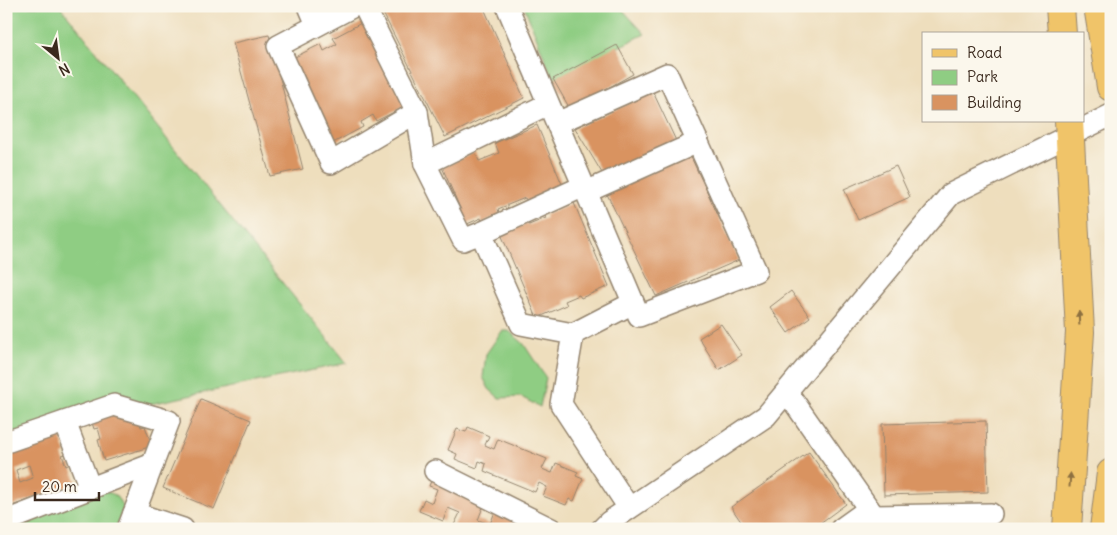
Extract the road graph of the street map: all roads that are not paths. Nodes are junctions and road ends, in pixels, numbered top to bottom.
1 (354, 6) edge
2 (364, 6) edge
3 (507, 6) edge
4 (1060, 6) edge
5 (1098, 6) edge
6 (313, 16) edge
7 (1062, 32) edge
8 (1111, 88) edge
9 (417, 112) junction
10 (552, 113) junction
11 (1111, 115) edge
12 (1069, 128) edge
13 (698, 142) junction
14 (425, 164) junction
15 (585, 189) junction
16 (481, 233) junction
17 (633, 303) junction
18 (573, 334) junction
19 (787, 392) junction
20 (65, 422) junction
21 (6, 442) edge
22 (153, 464) junction
23 (435, 471) dead end
24 (1111, 473) edge
25 (90, 488) junction
26 (630, 508) junction
27 (991, 514) dead end
28 (875, 518) edge
29 (6, 521) edge
30 (131, 521) edge
31 (184, 529) edge
32 (551, 529) edge
33 (602, 529) edge
34 (842, 529) edge
35 (1067, 529) edge
36 (1104, 529) edge

1 - 6 street
2 - 9 street
3 - 10 street
4 - 7 main road
5 - 8 main road
6 - 9 street
9 - 14 street
10 - 13 street
10 - 14 street
10 - 15 street
11 - 12 street
12 - 19 street
35 -> 12 main road
13 - 15 street
13 - 17 street
14 - 16 street
15 - 16 street
15 - 17 street
16 - 18 street
17 - 18 street
18 - 26 street
19 - 26 street
19 - 28 street
20 - 21 street
20 - 22 street
20 - 25 street
22 - 25 street
22 - 30 street
23 - 32 street
24 - 36 main road
25 - 29 street
26 - 33 street
27 - 28 street
28 - 34 street
30 - 31 street

